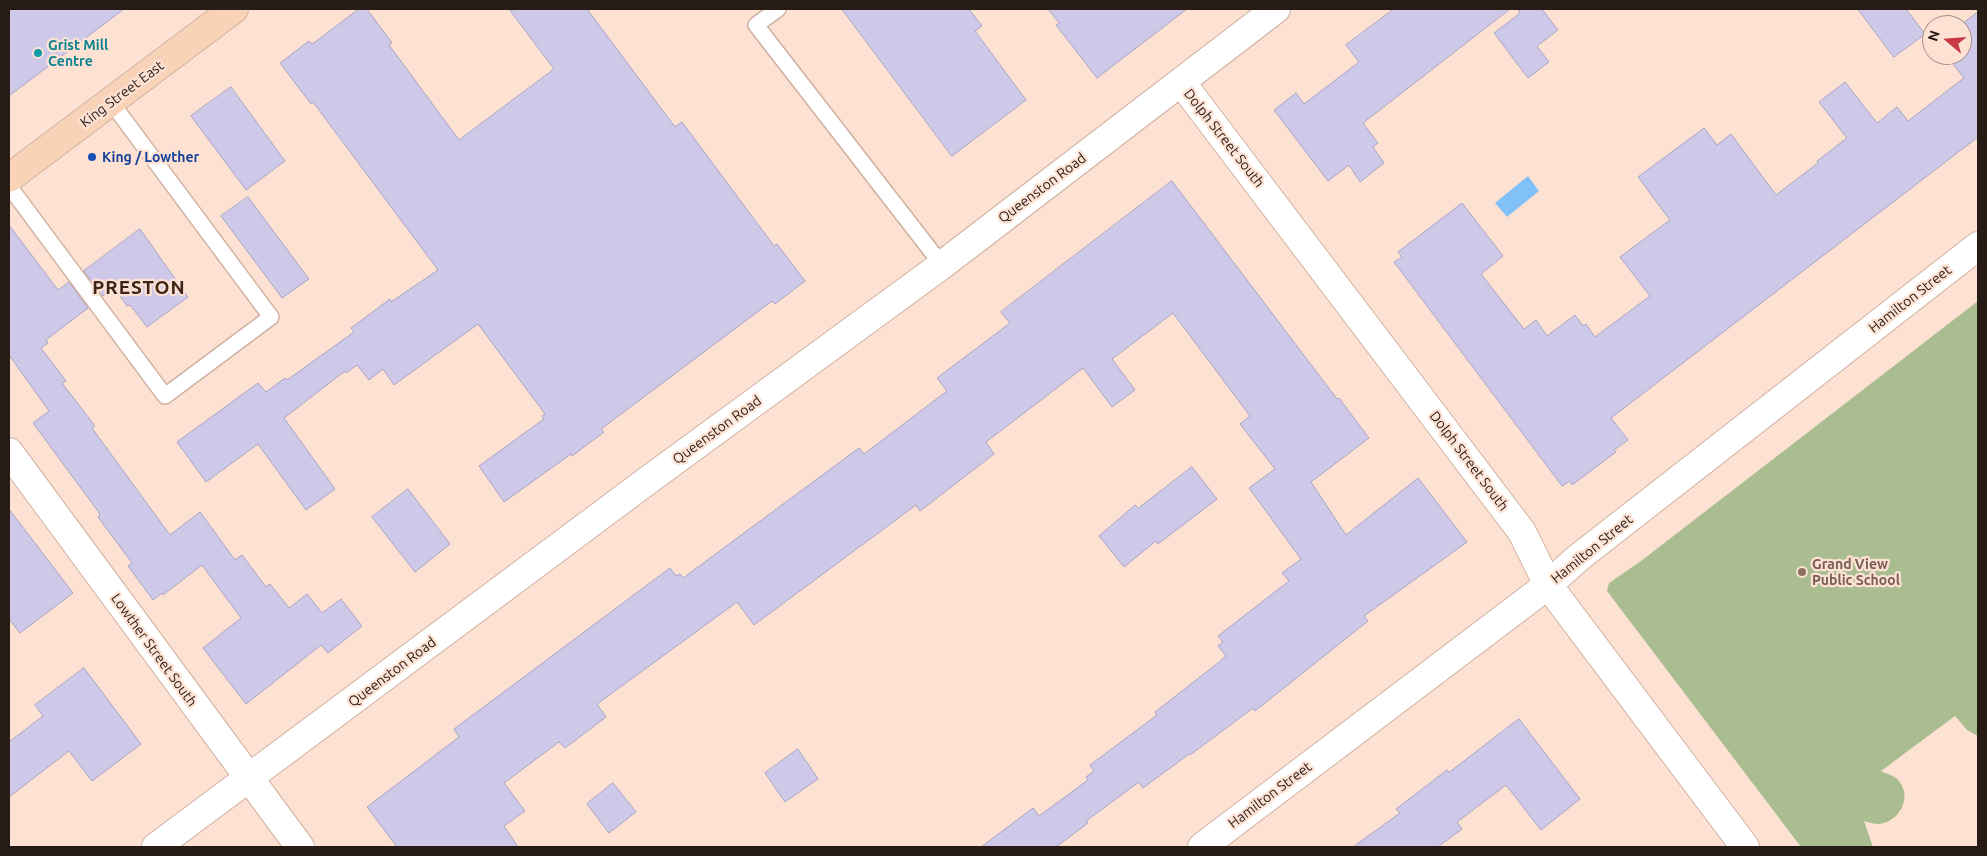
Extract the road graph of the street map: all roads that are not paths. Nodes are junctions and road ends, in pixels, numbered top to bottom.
1 (234, 9) edge
2 (778, 9) edge
3 (1272, 10) edge
4 (1181, 82) junction
5 (111, 102) junction
6 (9, 178) edge
7 (9, 186) edge
8 (1978, 246) edge
9 (942, 265) junction
10 (9, 452) edge
11 (1548, 584) junction
12 (249, 779) junction
13 (156, 847) edge
14 (300, 847) edge
15 (1202, 847) edge
16 (1745, 847) edge

1 - 5 main road, King Street East
2 - 9 lane
3 - 4 street, Queenston Road
4 - 9 street, Queenston Road
4 - 11 street, Dolph Street South
5 - 6 main road, King Street East
5 - 7 lane
8 - 11 street, Hamilton Street
9 - 12 street, Queenston Road
10 - 12 street, Lowther Street South
11 - 15 street, Hamilton Street
11 - 16 street, Dolph Street South
12 - 13 street, Queenston Road
12 - 14 street, Lowther Street South

